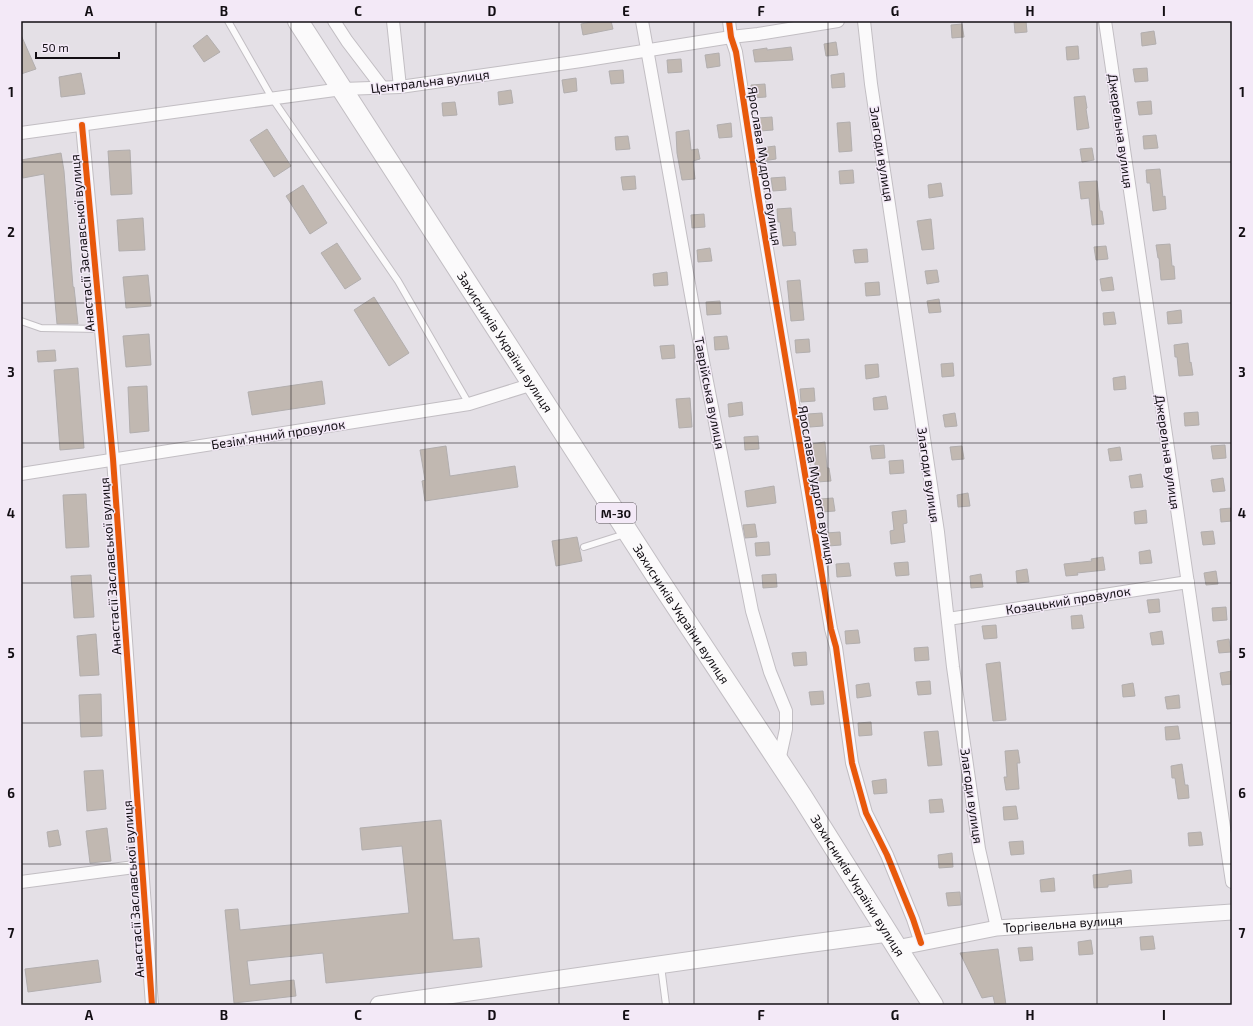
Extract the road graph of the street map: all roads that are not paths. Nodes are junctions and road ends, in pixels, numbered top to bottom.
1 (228, 21) edge
2 (298, 21) edge
3 (334, 21) edge
4 (393, 21) edge
5 (642, 21) edge
6 (729, 21) edge
7 (838, 21) edge
8 (864, 21) edge
9 (1105, 21) edge
10 (731, 36) junction
11 (646, 50) junction
12 (382, 87) junction
13 (400, 87) junction
14 (342, 90) junction
15 (272, 98) junction
16 (82, 125) junction
17 (21, 133) edge
18 (21, 320) edge
19 (101, 329) junction
20 (533, 384) junction
21 (469, 404) junction
22 (113, 459) junction
23 (21, 474) edge
24 (629, 533) junction
25 (584, 547) dead end
26 (1188, 582) junction
27 (948, 619) junction
28 (779, 760) junction
29 (142, 866) junction
30 (21, 882) edge
31 (1232, 882) edge
32 (1232, 912) edge
33 (997, 928) junction
34 (892, 940) junction
35 (921, 943) junction
36 (661, 964) junction
37 (152, 1005) edge
38 (379, 1005) edge
39 (666, 1005) edge
40 (933, 1005) edge

1 - 15 lane
2 - 14 highway, Захисників України вулиця / М-30
3 - 12 street
4 - 13 street
5 - 11 street, Таврійська вулиця
6 - 10 street, Ярослава Мудрого вулиця
7 - 10 street, Центральна вулиця
8 - 27 street, Злагоди вулиця
9 - 26 street, Джерельна вулиця
10 - 11 street, Центральна вулиця
10 - 35 street, Ярослава Мудрого вулиця
11 - 13 street, Центральна вулиця
11 - 28 street, Таврійська вулиця
12 - 13 street, Центральна вулиця
12 - 14 street, Центральна вулиця
14 - 15 street, Центральна вулиця
14 - 20 highway, Захисників України вулиця / М-30
15 - 16 street, Центральна вулиця
15 - 21 lane
16 - 17 street, Центральна вулиця
16 - 19 street, Анастасії Заславської вулиця
18 - 19 lane
19 - 22 street, Анастасії Заславської вулиця
20 - 21 street, Безімʼянний провулок
20 - 24 highway, Захисників України вулиця / М-30
21 - 22 street, Безімʼянний провулок
22 - 23 street, Безімʼянний провулок
22 - 29 street, Анастасії Заславської вулиця
24 - 25 lane
24 - 28 highway, Захисників України вулиця / М-30
26 - 27 street, Козацький провулок
26 - 31 street, Джерельна вулиця
27 - 33 street, Злагоди вулиця
28 - 34 highway, Захисників України вулиця / М-30
29 - 30 street
29 - 37 street, Анастасії Заславської вулиця
32 - 33 street, Торгівельна вулиця
33 - 35 street, Торгівельна вулиця
34 - 35 street, Торгівельна вулиця
34 - 36 main road
34 - 40 highway, Захисників України вулиця / М-30
36 - 38 main road
36 - 39 lane

